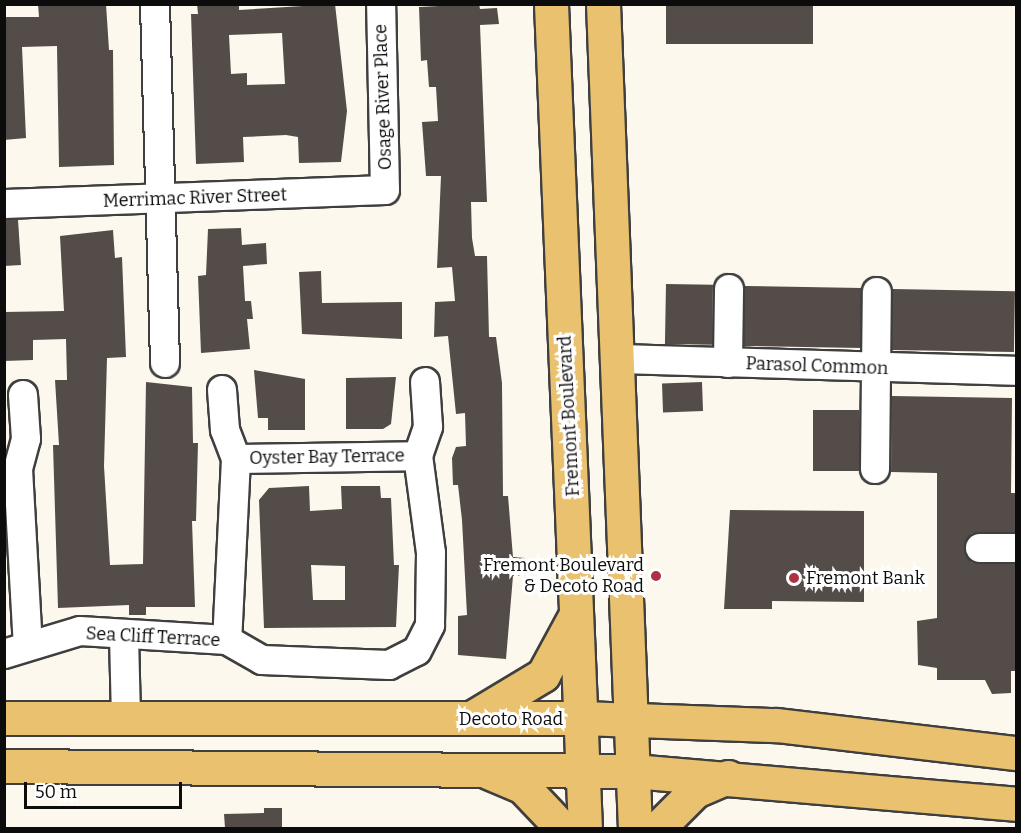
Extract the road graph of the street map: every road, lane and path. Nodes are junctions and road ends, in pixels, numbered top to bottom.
1 (155, 4) edge
2 (381, 4) edge
3 (550, 4) edge
4 (603, 4) edge
5 (386, 190) joint
6 (162, 201) junction
7 (4, 204) edge
8 (729, 289) dead end
9 (877, 292) dead end
10 (618, 359) junction
11 (165, 363) dead end
12 (728, 363) junction
13 (877, 368) junction
14 (1017, 372) edge
15 (425, 382) dead end
16 (222, 390) dead end
17 (23, 395) dead end
18 (418, 456) junction
19 (236, 459) junction
20 (11, 468) edge
21 (875, 469) dead end
22 (980, 548) dead end
23 (1017, 548) edge
24 (577, 612) junction
25 (124, 636) junction
26 (227, 640) junction
27 (16, 650) edge
28 (4, 718) edge
29 (126, 718) junction
30 (582, 718) junction
31 (470, 719) junction
32 (632, 721) junction
33 (1017, 753) edge
34 (4, 766) edge
35 (481, 769) junction
36 (584, 770) junction
37 (633, 771) junction
38 (730, 776) junction
39 (1017, 804) edge
40 (562, 828) edge
41 (585, 828) edge
42 (635, 828) edge
43 (658, 828) edge

1 - 6 street
2 - 5 street, Osage River Place
3 - 24 main road, Fremont Boulevard
4 - 10 main road
5 - 6 street, Merrimac River Street
6 - 7 street, Merrimac River Street
6 - 11 street
8 - 12 street
9 - 13 street
10 - 12 street, Parasol Common
10 - 32 main road
12 - 13 street, Parasol Common
13 - 14 street, Parasol Common
13 - 21 street
15 - 18 street, Sea Cliff Terrace
16 - 19 street, Oyster Bay Terrace
17 - 20 street
18 - 19 street, Oyster Bay Terrace
18 - 26 street, Sea Cliff Terrace
19 - 26 street, Oyster Bay Terrace
20 - 27 street
22 - 23 street
24 - 30 main road, Fremont Boulevard
24 - 31 main road
25 - 26 street, Sea Cliff Terrace
25 - 27 street, Sea Cliff Terrace
25 - 29 street
28 - 29 main road, Decoto Road
29 - 31 main road, Decoto Road
30 - 31 main road, Decoto Road
30 - 32 main road, Decoto Road
30 - 36 main road, Fremont Boulevard
32 - 33 main road, Decoto Road
32 - 37 main road
34 - 35 main road
35 - 36 main road
35 - 40 main road
36 - 37 main road
36 - 41 main road, Fremont Boulevard
37 - 38 main road
37 - 42 main road
38 - 39 main road
38 - 43 main road

